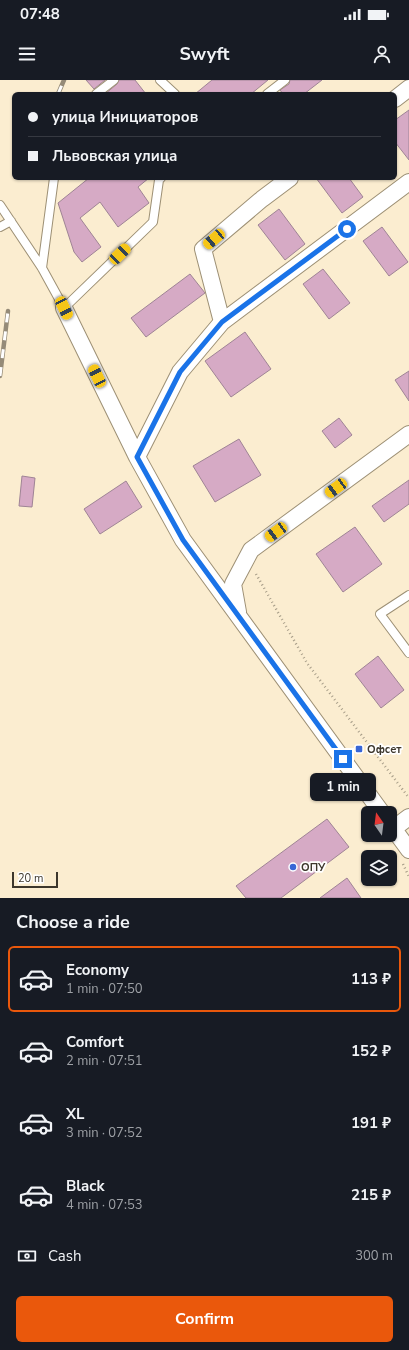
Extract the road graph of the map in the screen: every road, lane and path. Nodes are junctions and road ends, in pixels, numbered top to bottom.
1 (114, 80) edge
2 (160, 80) edge
3 (285, 80) edge
4 (409, 88) edge
5 (99, 92) edge
6 (173, 92) edge
7 (270, 92) edge
8 (397, 97) edge
9 (54, 180) edge
10 (159, 180) edge
11 (287, 180) edge
12 (409, 182) edge
13 (0, 205) edge
14 (11, 221) junction
15 (0, 227) edge
16 (42, 268) junction
17 (64, 308) junction
18 (222, 322) junction
19 (409, 434) edge
20 (137, 457) junction
21 (255, 574) dead end
22 (409, 595) edge
23 (238, 616) junction
24 (409, 653) edge
25 (409, 798) edge
26 (377, 806) edge
27 (409, 817) edge
28 (397, 823) edge
29 (397, 833) edge
30 (409, 850) edge

1 - 5 lane
2 - 6 lane
3 - 7 lane
4 - 8 street
9 - 16 lane
10 - 17 lane
11 - 18 street
12 - 18 street
13 - 14 lane
14 - 15 lane
14 - 16 lane
16 - 17 lane
17 - 20 street
18 - 20 street
19 - 23 street
20 - 23 street
21 - 25 path
22 - 24 lane
23 - 26 street
27 - 28 street
29 - 30 street

